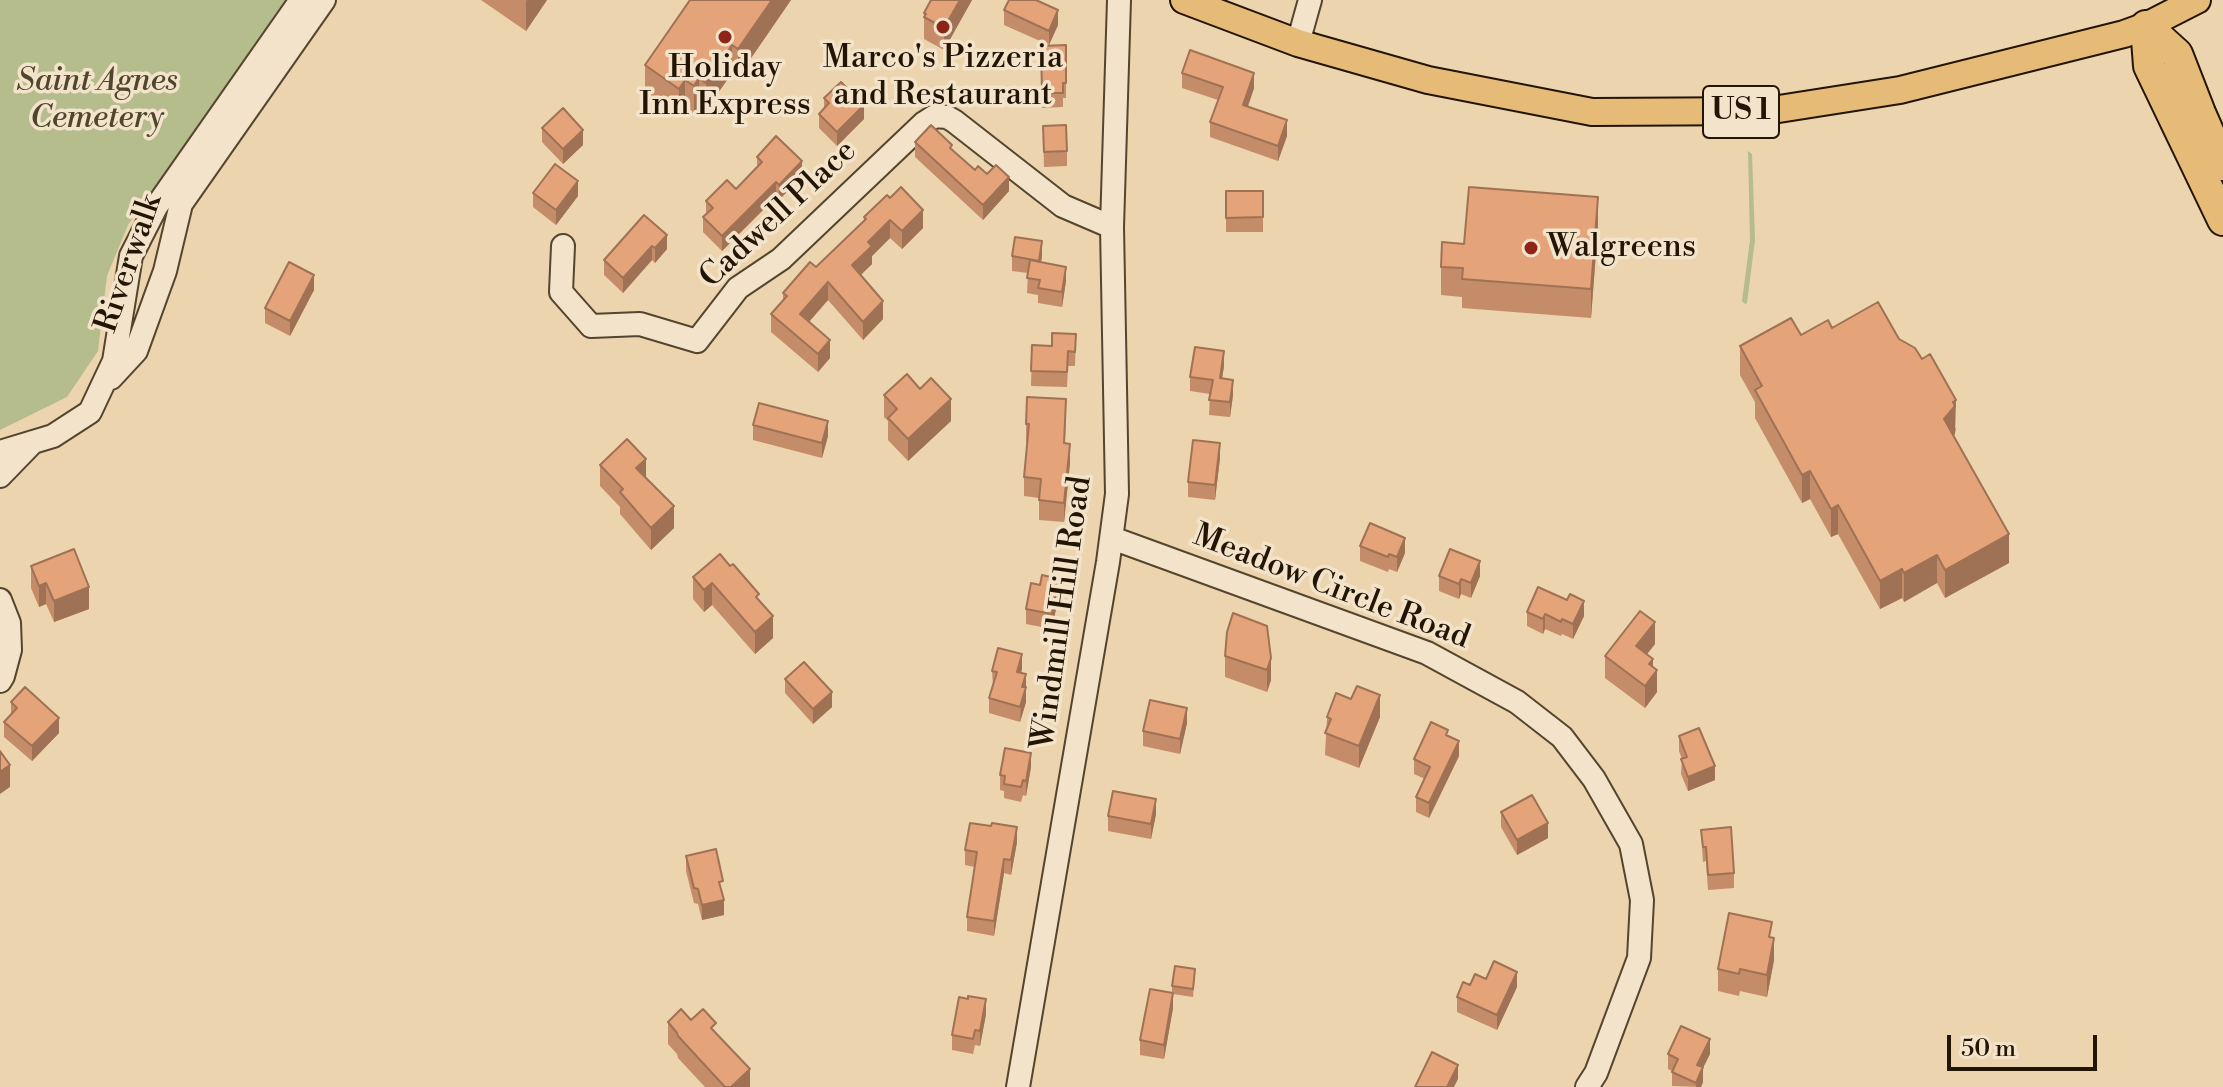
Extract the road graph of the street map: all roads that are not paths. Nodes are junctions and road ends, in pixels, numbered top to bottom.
1 (301, 0) edge
2 (324, 0) edge
3 (1119, 0) edge
4 (1184, 0) edge
5 (1310, 0) edge
6 (2197, 0) edge
7 (2146, 26) junction
8 (1298, 43) junction
9 (2223, 165) edge
10 (2223, 220) edge
11 (1112, 227) junction
12 (563, 246) dead end
13 (102, 387) junction
14 (34, 441) junction
15 (0, 452) edge
16 (0, 476) edge
17 (1112, 538) junction
18 (0, 600) edge
19 (0, 681) edge
20 (1018, 1087) edge
21 (1587, 1087) edge

1 - 13 street, Riverwalk
2 - 13 street, Riverwalk
3 - 11 street, Windmill Hill Road
4 - 8 main road, US 1
5 - 8 street
6 - 7 main road, US 1
7 - 8 main road, US 1
7 - 9 highway
7 - 10 highway
11 - 12 street, Cadwell Place
11 - 17 street, Windmill Hill Road
13 - 14 street, Riverwalk
14 - 15 street, Riverwalk
14 - 16 street, Riverwalk
17 - 20 street, Windmill Hill Road
17 - 21 street, Meadow Circle Road
18 - 19 street

